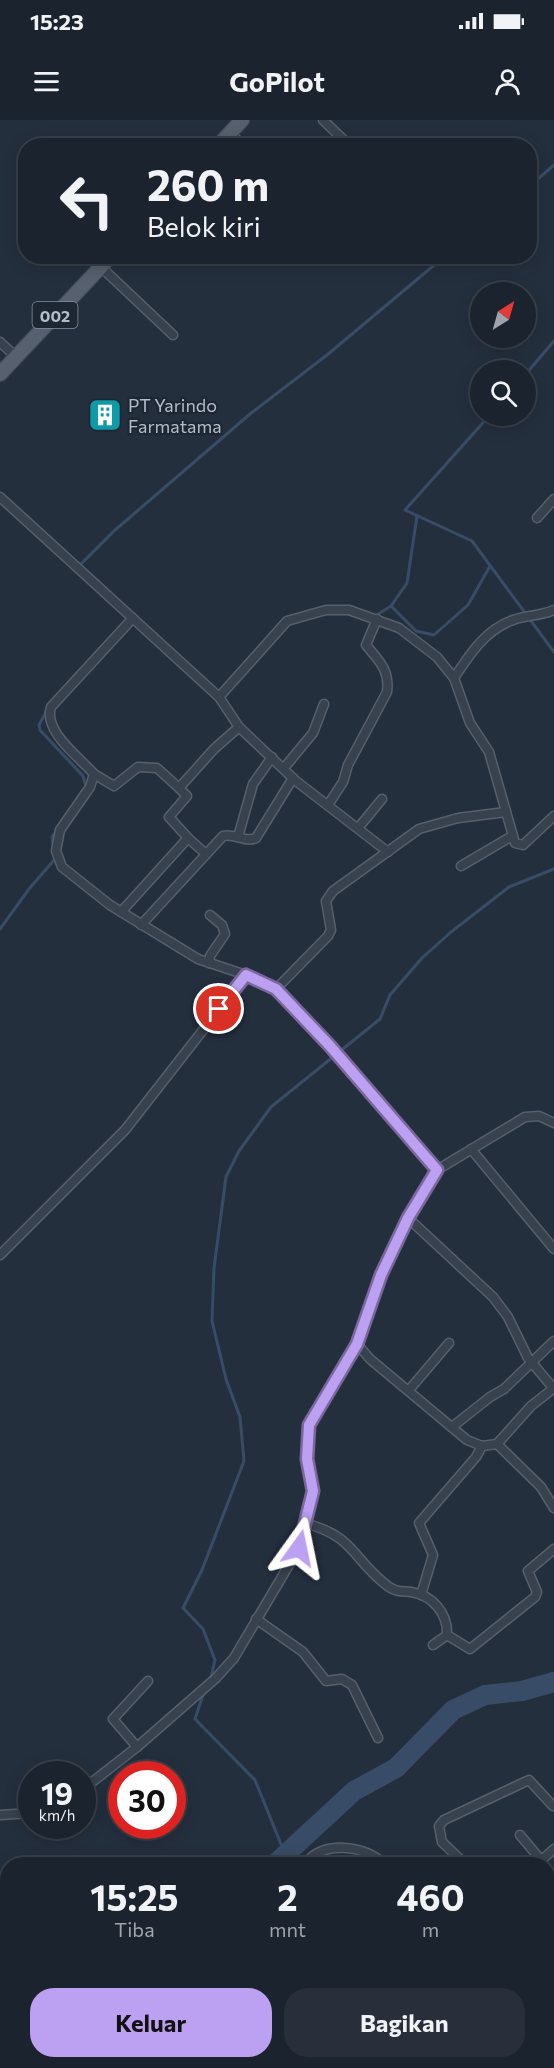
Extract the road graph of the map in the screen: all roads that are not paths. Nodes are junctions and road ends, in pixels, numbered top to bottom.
1 (242, 120) edge
2 (323, 120) edge
3 (230, 134) junction
4 (226, 138) edge
5 (235, 138) edge
6 (342, 138) edge
7 (104, 264) edge
8 (101, 267) junction
9 (173, 335) dead end
10 (0, 342) edge
11 (16, 357) junction
12 (0, 374) edge
13 (0, 497) edge
14 (554, 499) edge
15 (537, 518) dead end
16 (550, 612) edge
17 (133, 618) junction
18 (377, 619) junction
19 (454, 678) junction
20 (219, 697) junction
21 (324, 704) dead end
22 (239, 727) junction
23 (272, 757) junction
24 (284, 768) junction
25 (94, 774) junction
26 (293, 778) junction
27 (179, 788) junction
28 (382, 799) dead end
29 (328, 805) junction
30 (506, 812) junction
31 (554, 816) edge
32 (359, 827) junction
33 (512, 836) junction
34 (238, 837) junction
35 (188, 838) junction
36 (388, 852) junction
37 (206, 854) junction
38 (461, 866) dead end
39 (121, 912) junction
40 (210, 915) dead end
41 (141, 925) junction
42 (209, 963) junction
43 (246, 975) junction
44 (276, 989) junction
45 (554, 1123) edge
46 (471, 1149) junction
47 (437, 1170) junction
48 (408, 1218) junction
49 (554, 1249) edge
50 (0, 1255) edge
51 (554, 1341) edge
52 (449, 1343) dead end
53 (357, 1344) junction
54 (531, 1362) junction
55 (554, 1389) edge
56 (409, 1390) junction
57 (452, 1427) junction
58 (497, 1444) junction
59 (482, 1446) junction
60 (554, 1508) edge
61 (304, 1523) junction
62 (554, 1549) edge
63 (421, 1595) junction
64 (256, 1619) junction
65 (447, 1635) junction
66 (433, 1645) dead end
67 (148, 1682) dead end
68 (378, 1738) dead end
69 (137, 1748) junction
70 (96, 1779) edge
71 (554, 1806) edge
72 (18, 1814) edge
73 (0, 1815) edge
74 (520, 1835) dead end
75 (312, 1857) edge
76 (371, 1857) edge
77 (458, 1857) edge
78 (535, 1857) edge

1 - 3 main road
2 - 6 street
3 - 4 main road
3 - 5 street
7 - 8 main road, 002
8 - 9 street
8 - 11 main road, 002
10 - 11 street
11 - 12 main road, 002
13 - 17 street
14 - 15 street
16 - 19 street
17 - 20 street
17 - 25 street
18 - 19 street
18 - 20 street
18 - 29 street
19 - 30 street
20 - 22 street
21 - 24 street
22 - 23 street
22 - 27 street
23 - 24 street
23 - 34 street
24 - 26 street
25 - 27 street
25 - 39 street
26 - 29 street
26 - 34 street
27 - 35 street
28 - 32 street
29 - 32 street
30 - 33 street
30 - 36 street
31 - 33 street
32 - 36 street
33 - 38 street
34 - 37 street
35 - 37 street
35 - 39 street
36 - 44 street
37 - 41 street
39 - 41 street
40 - 42 street
41 - 42 street
42 - 43 street
43 - 44 street
43 - 50 street
44 - 47 street
45 - 46 street
46 - 47 street
46 - 49 street
47 - 48 street
48 - 53 street
48 - 54 street
51 - 54 street
52 - 56 street
53 - 56 street
53 - 61 street
54 - 55 street
54 - 57 street
55 - 58 street
56 - 57 street
57 - 59 street
58 - 59 street
58 - 60 street
59 - 63 street
61 - 63 street
61 - 64 street
62 - 65 street
63 - 65 street
64 - 68 street
64 - 69 street
65 - 66 street
67 - 69 street
69 - 70 street
71 - 77 street
72 - 73 street
74 - 78 street
75 - 76 street

